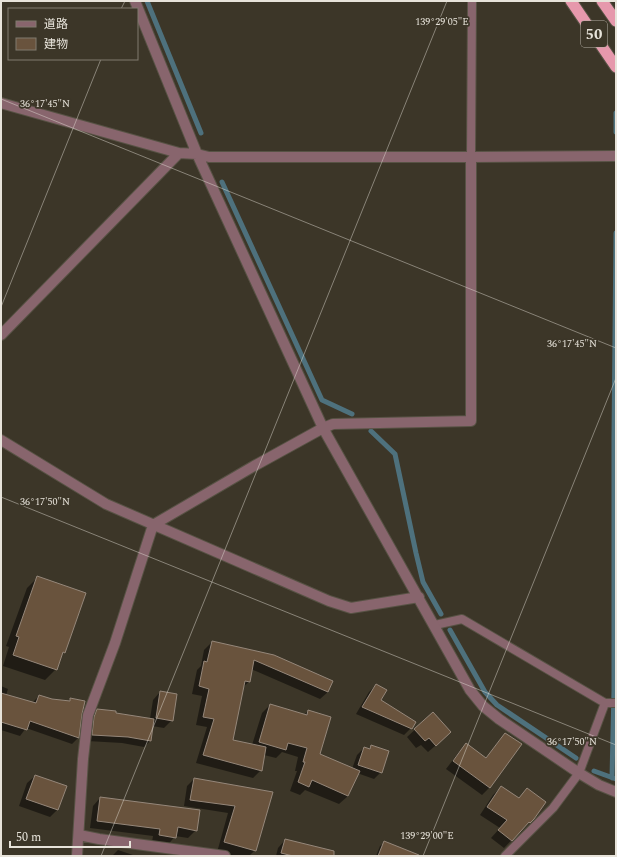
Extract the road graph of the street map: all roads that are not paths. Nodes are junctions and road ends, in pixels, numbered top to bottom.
1 (472, 1) edge
2 (571, 1) edge
3 (602, 1) edge
4 (138, 8) edge
5 (616, 21) edge
6 (616, 67) edge
7 (1, 103) edge
8 (179, 153) junction
9 (197, 154) junction
10 (616, 156) edge
11 (471, 157) junction
12 (1, 335) edge
13 (323, 428) junction
14 (1, 440) edge
15 (153, 525) junction
16 (419, 597) junction
17 (435, 625) junction
18 (605, 703) junction
19 (616, 703) edge
20 (579, 774) junction
21 (616, 792) edge
22 (79, 835) junction
23 (77, 856) edge
24 (225, 856) edge
25 (504, 856) edge

1 - 11 lane
2 - 6 highway, 50
3 - 5 highway, 50
4 - 9 street
7 - 8 street
8 - 9 street
8 - 12 street
9 - 11 street
9 - 13 street
10 - 11 street
11 - 13 street
13 - 15 street
13 - 16 street
14 - 15 street
15 - 16 street
15 - 22 street
16 - 17 street
17 - 18 lane
17 - 20 street
18 - 19 lane
18 - 20 lane
20 - 21 street
20 - 25 lane
22 - 23 street
22 - 24 street

